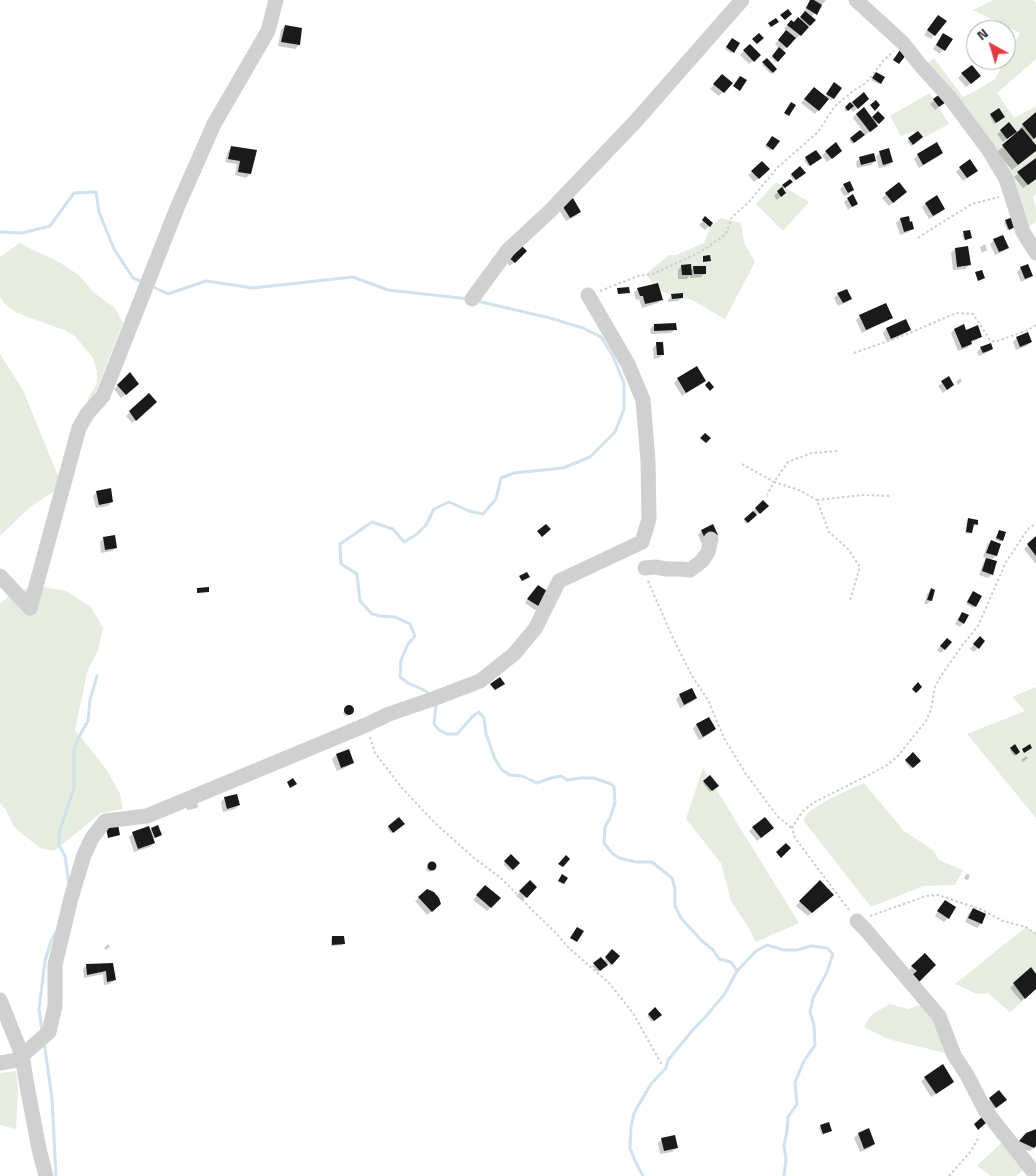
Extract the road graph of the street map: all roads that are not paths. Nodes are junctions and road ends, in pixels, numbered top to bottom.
1 (276, 0) edge
2 (742, 0) edge
3 (856, 0) edge
4 (1036, 253) edge
5 (588, 295) road end
6 (472, 299) dead end
7 (711, 539) dead end
8 (645, 568) road end
9 (0, 576) edge
10 (857, 921) road end
11 (0, 1000) edge
12 (22, 1055) junction
13 (0, 1063) edge
14 (1036, 1175) edge
15 (46, 1176) edge

1 - 9 street
2 - 6 street
3 - 4 street
5 - 12 street
7 - 8 street
10 - 14 street
11 - 12 street
12 - 13 street
12 - 15 street

